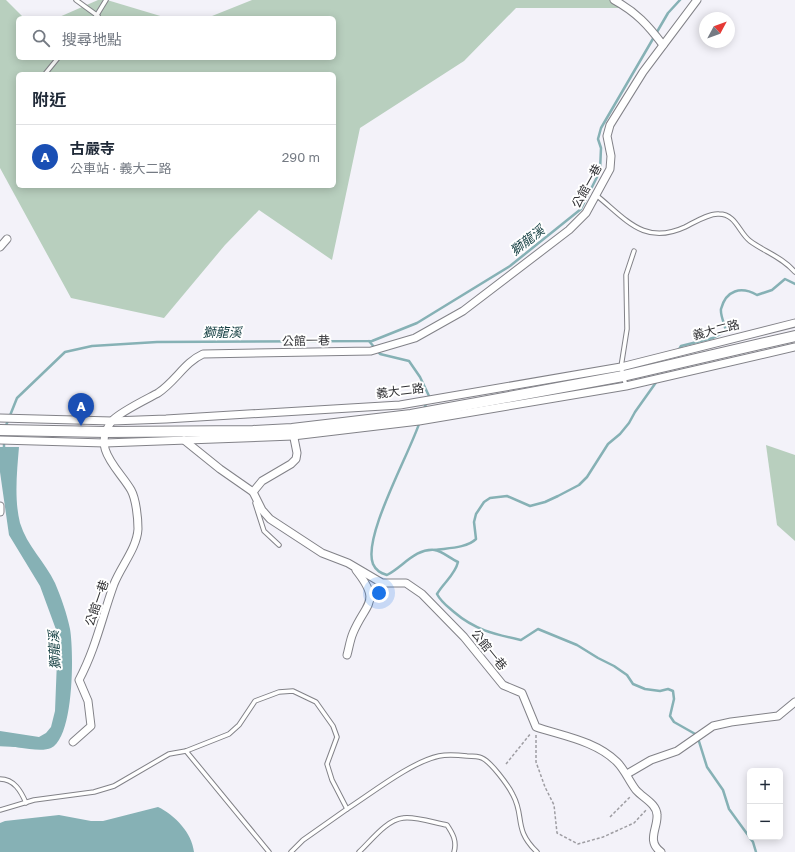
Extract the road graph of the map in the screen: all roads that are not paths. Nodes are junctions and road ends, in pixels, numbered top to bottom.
1 (76, 0) edge
2 (106, 0) edge
3 (614, 0) edge
4 (697, 0) edge
5 (95, 16) edge
6 (97, 16) edge
7 (661, 42) junction
8 (56, 60) edge
9 (47, 72) edge
10 (596, 195) junction
11 (8, 239) dead end
12 (0, 247) edge
13 (634, 251) dead end
14 (795, 272) edge
15 (795, 323) edge
16 (795, 336) edge
17 (795, 347) edge
18 (623, 377) junction
19 (0, 418) edge
20 (112, 421) junction
21 (0, 430) edge
22 (173, 431) junction
23 (106, 432) junction
24 (293, 433) junction
25 (25, 436) junction
26 (0, 440) edge
27 (184, 440) junction
28 (105, 443) junction
29 (253, 492) junction
30 (0, 506) edge
31 (0, 512) edge
32 (279, 545) dead end
33 (348, 563) junction
34 (347, 655) dead end
35 (795, 702) edge
36 (73, 742) dead end
37 (186, 751) junction
38 (626, 774) junction
39 (0, 779) edge
40 (26, 803) junction
41 (347, 808) junction
42 (0, 810) edge
43 (270, 852) edge
44 (291, 852) edge
45 (359, 852) edge
46 (454, 852) edge
47 (536, 852) edge
48 (661, 852) edge

1 - 5 lane
2 - 6 lane
3 - 7 street
4 - 7 street, 公館一巷
7 - 10 street, 公館一巷
8 - 9 lane
10 - 14 lane
10 - 20 street, 公館一巷
11 - 12 street
13 - 18 lane
15 - 18 street, 義大二路
16 - 18 street, 義大二路
17 - 18 street, 義大二路
18 - 20 street, 義大二路
18 - 24 street, 義大二路
19 - 20 street, 義大二路
20 - 23 street, 公館一巷
21 - 25 street, 義大二路
22 - 23 street, 義大二路
22 - 24 street, 義大二路
22 - 27 street, 公館一巷
23 - 25 street, 義大二路
23 - 28 street, 公館一巷
24 - 27 street, 義大二路
24 - 29 street
25 - 26 street, 義大二路
25 - 28 street, 義大二路
27 - 28 street, 義大二路
27 - 29 street, 公館一巷
28 - 36 street, 公館一巷
29 - 32 lane
29 - 33 street, 公館一巷
30 - 31 street
33 - 34 street
33 - 38 street, 公館一巷
35 - 38 street
37 - 40 lane
37 - 41 lane
37 - 43 lane
38 - 48 street
39 - 40 lane
40 - 42 lane
41 - 44 lane
41 - 47 lane
45 - 46 lane

